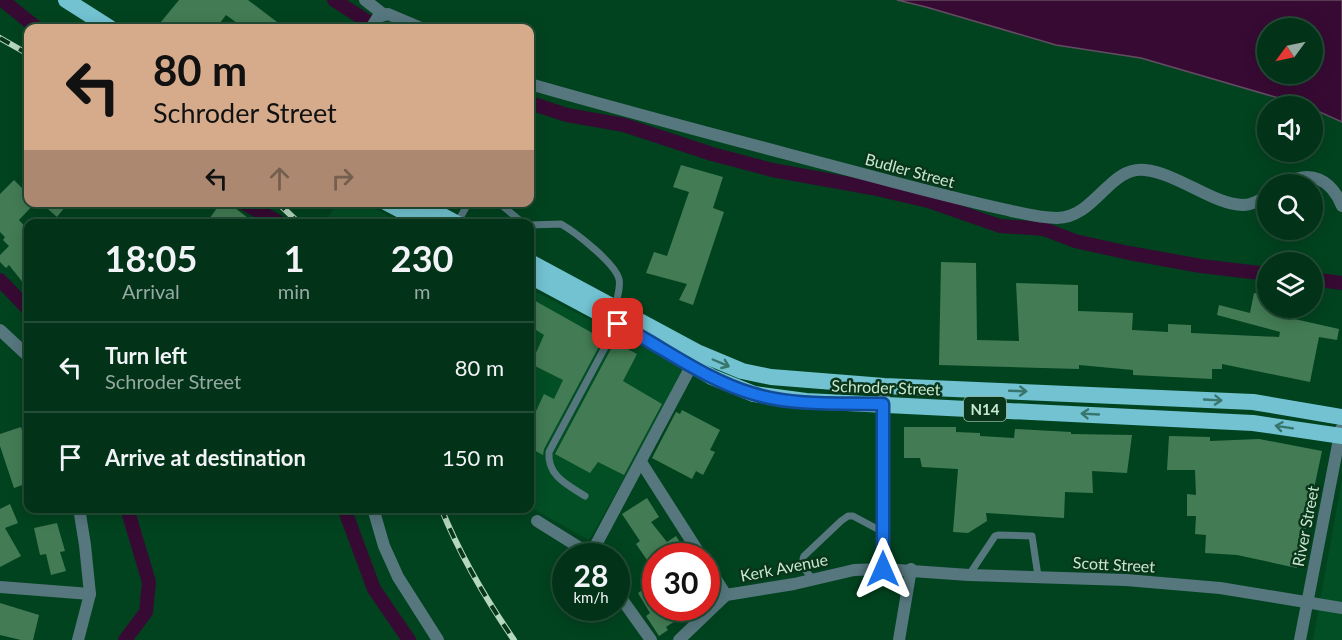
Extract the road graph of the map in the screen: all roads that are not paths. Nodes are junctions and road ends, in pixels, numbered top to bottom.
1 (66, 0) edge
2 (365, 0) edge
3 (376, 21) edge
4 (104, 24) edge
5 (413, 24) edge
6 (534, 85) edge
7 (1323, 183) edge
8 (1257, 200) edge
9 (1342, 206) edge
10 (394, 207) edge
11 (427, 207) edge
12 (504, 207) edge
13 (417, 219) edge
14 (449, 219) edge
15 (519, 219) edge
16 (534, 225) edge
17 (534, 271) edge
18 (616, 315) junction
19 (0, 330) edge
20 (24, 350) edge
21 (695, 359) junction
22 (884, 386) junction
23 (883, 404) junction
24 (1341, 427) edge
25 (641, 462) junction
26 (585, 496) dead end
27 (80, 513) edge
28 (374, 513) edge
29 (537, 521) dead end
30 (883, 532) junction
31 (573, 543) edge
32 (598, 543) edge
33 (693, 543) edge
34 (883, 569) junction
35 (911, 569) junction
36 (969, 575) junction
37 (1038, 576) junction
38 (813, 579) junction
39 (720, 586) edge
40 (0, 587) edge
41 (90, 594) junction
42 (726, 595) junction
43 (1307, 601) junction
44 (1342, 608) edge
45 (630, 611) edge
46 (78, 640) edge
47 (438, 640) edge
48 (651, 640) edge
49 (679, 640) edge
50 (899, 640) edge
51 (1300, 640) edge

1 - 4 highway
2 - 3 street
3 - 5 street
6 - 8 street, Budler Street
7 - 9 street
10 - 13 highway
11 - 14 highway
12 - 15 lane
16 - 18 lane
17 - 18 highway, Schroder Street / N14
18 - 21 highway, Schroder Street / N14
18 - 26 lane
19 - 20 street
21 -> 22 highway, Schroder Street / N14
21 - 23 highway, Schroder Street / N14
21 - 25 street
22 - 23 street
22 -> 24 highway, Schroder Street / N14
24 -> 23 highway, Schroder Street / N14
23 - 30 street
24 - 43 street, River Street
25 - 32 street
25 - 33 street
27 - 41 street
28 - 47 street
29 - 31 street
30 - 34 street
30 - 38 lane
34 - 35 street, Scott Street
34 - 38 street, Kerk Avenue
35 - 36 street, Scott Street
35 - 50 street
36 - 37 street, Scott Street
36 - 37 lane
37 - 43 street, Scott Street
38 - 42 street, Kerk Avenue
39 - 42 street, Kerk Avenue
40 - 41 street
41 - 46 street
42 - 49 street, Kerk Avenue
43 - 44 street, Scott Street
43 - 51 street, River Street
45 - 48 street

